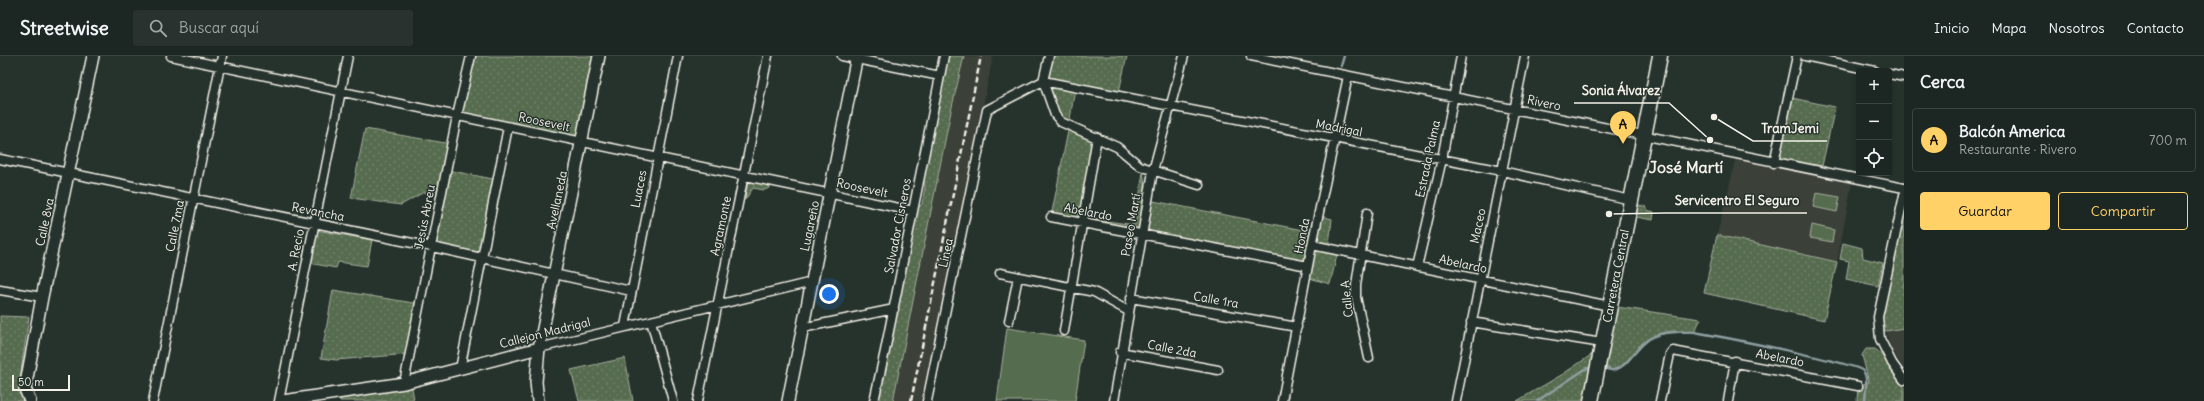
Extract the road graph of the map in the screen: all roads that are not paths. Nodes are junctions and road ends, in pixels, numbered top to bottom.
1 (93, 56) edge
2 (171, 56) edge
3 (222, 56) edge
4 (348, 56) edge
5 (471, 56) edge
6 (599, 56) edge
7 (678, 56) edge
8 (768, 56) edge
9 (842, 56) edge
10 (944, 56) edge
11 (1049, 56) edge
12 (1184, 56) edge
13 (1251, 56) edge
14 (1461, 56) edge
15 (1525, 56) edge
16 (1660, 56) edge
17 (1797, 56) edge
18 (1804, 56) edge
19 (857, 58) edge
20 (220, 66) junction
21 (1861, 68) edge
22 (1892, 75) edge
23 (940, 76) junction
24 (1348, 76) junction
25 (1904, 77) edge
26 (1043, 81) junction
27 (341, 92) junction
28 (1453, 96) junction
29 (1171, 105) junction
30 (1514, 109) junction
31 (457, 116) junction
32 (508, 127) junction
33 (1097, 137) junction
34 (1644, 137) junction
35 (1335, 140) junction
36 (582, 142) junction
37 (658, 158) junction
38 (0, 159) edge
39 (1442, 159) junction
40 (1774, 163) junction
41 (1502, 171) junction
42 (69, 172) junction
43 (1153, 172) junction
44 (744, 175) junction
45 (1199, 185) dead end
46 (1904, 188) edge
47 (830, 194) junction
48 (1904, 195) edge
49 (193, 199) junction
50 (1631, 200) junction
51 (913, 211) junction
52 (1366, 213) dead end
53 (1051, 217) dead end
54 (313, 224) junction
55 (1083, 224) junction
56 (1141, 234) junction
57 (1312, 246) junction
58 (432, 247) junction
59 (1359, 256) junction
60 (482, 258) junction
61 (1308, 266) junction
62 (1417, 267) junction
63 (1000, 273) dead end
64 (554, 274) junction
65 (1018, 277) junction
66 (1479, 280) junction
67 (812, 282) junction
68 (1071, 288) junction
69 (0, 290) edge
70 (631, 291) junction
71 (42, 297) junction
72 (1131, 298) junction
73 (717, 304) junction
74 (1610, 306) junction
75 (894, 309) junction
76 (1128, 311) junction
77 (652, 321) junction
78 (1009, 321) dead end
79 (1471, 322) junction
80 (625, 326) junction
81 (1297, 327) junction
82 (802, 328) junction
83 (1064, 331) dead end
84 (1602, 344) junction
85 (539, 348) junction
86 (1120, 352) junction
87 (1369, 358) dead end
88 (1735, 361) junction
89 (460, 369) junction
90 (1218, 370) dead end
91 (1904, 380) edge
92 (404, 383) junction
93 (1858, 386) dead end
94 (28, 398) edge
95 (1594, 400) edge
96 (154, 401) edge
97 (279, 401) edge
98 (283, 401) edge
99 (538, 401) edge
100 (673, 401) edge
101 (698, 401) edge
102 (788, 401) edge
103 (874, 401) edge
104 (927, 401) edge
105 (1114, 401) edge
106 (1282, 401) edge
107 (1456, 401) edge
108 (1660, 401) edge
109 (1728, 401) edge

1 - 42 street, Calle 8va
2 - 20 street, Roosevelt
3 - 20 street, Calle 7ma
4 - 27 street, A. Recio
5 - 31 street, Jesús Abreu
6 - 36 street, Avellaneda
7 - 37 street, Luaces
8 - 44 street, Agramonte
9 - 19 street
10 - 23 street, Salvador Cisneros
11 - 26 street
12 - 29 street, Paseo Martí
13 - 24 street, Rivero
14 - 28 street, Estrada Palma
15 - 30 street, Maceo
16 - 34 highway, Carretera Central
17 - 40 street
18 - 21 street
19 - 23 street
19 - 47 street, Lugareño
20 - 27 street, Roosevelt
20 - 49 street, Calle 7ma
22 - 25 street
23 - 51 street, Salvador Cisneros
24 - 28 street, Rivero
24 - 35 street, Honda
26 - 29 street, Madrigal
26 - 33 street
26 - 104 street, Línea
27 - 31 street, Roosevelt
27 - 54 street, A. Recio
28 - 30 street, Rivero
28 - 39 street, Estrada Palma
29 - 35 street, Madrigal
29 - 43 street, Paseo Martí
30 - 34 street, Rivero
30 - 41 street, Maceo
31 - 32 street, Roosevelt
31 - 58 street, Jesús Abreu
32 - 36 street, Roosevelt
32 - 60 street
33 - 43 street
33 - 55 street
34 - 40 street, Rivero
34 - 50 highway, Carretera Central
35 - 39 street, Madrigal
35 - 57 street, Honda
36 - 37 street, Roosevelt
36 - 64 street, Avellaneda
37 - 44 street, Roosevelt
37 - 70 street, Luaces
38 - 42 street, Revancha
39 - 41 street, Madrigal
39 - 62 street, Estrada Palma
40 - 46 street, Rivero
41 - 50 street, Madrigal
41 - 66 street, Maceo
42 - 49 street, Revancha
42 - 71 street, Calle 8va
43 - 45 street
43 - 56 street, Paseo Martí
44 - 47 street, Roosevelt
44 - 73 street, Agramonte
47 - 51 street, Roosevelt
47 - 67 street, Lugareño
48 - 91 street
49 - 54 street, Revancha
49 - 96 street, Calle 7ma
50 - 74 highway, Carretera Central
51 - 75 street, Salvador Cisneros
52 - 59 street, Calle A
53 - 55 street, Abelardo
54 - 58 street, Revancha
54 - 97 street, A. Recio
55 - 56 street, Abelardo
55 - 68 street
56 - 61 street, Abelardo
56 - 72 street, Paseo Martí
57 - 59 street, Abelardo
57 - 61 street, Honda
58 - 60 street, Revancha
58 - 92 street, Jesús Abreu
59 - 62 street, Abelardo
59 - 87 street, Calle A
60 - 64 street, Revancha
60 - 89 street
61 - 81 street, Honda
62 - 66 street, Abelardo
63 - 65 street
64 - 70 street, Revancha
64 - 85 street, Avellaneda
65 - 68 street
65 - 78 street
66 - 74 street, Abelardo
66 - 79 street, Maceo
67 - 73 street, Callejon Madrigal
67 - 82 street, Lugareño
68 - 76 street
68 - 83 street
69 - 71 street
70 - 80 street, Luaces
71 - 94 street, Calle 8va
72 - 76 street, Paseo Martí
72 - 81 street, Calle 1ra
73 - 77 street, Callejon Madrigal
73 - 101 street, Agramonte
74 - 84 highway, Carretera Central
75 - 82 street
75 - 103 street, Salvador Cisneros
76 - 86 street, Paseo Martí
77 - 80 street, Callejon Madrigal
77 - 100 street
79 - 84 street
79 - 107 street, Maceo
80 - 85 street, Callejon Madrigal
81 - 106 street, Honda
82 - 102 street, Lugareño
84 - 95 highway, Carretera Central
85 - 89 street, Callejon Madrigal
85 - 99 street, Avellaneda
86 - 90 street, Calle 2da
86 - 105 street, Paseo Martí
88 - 93 street, Abelardo
88 - 108 street, Abelardo
88 - 109 street
89 - 92 street, Callejon Madrigal
92 - 98 street, Callejon Madrigal

